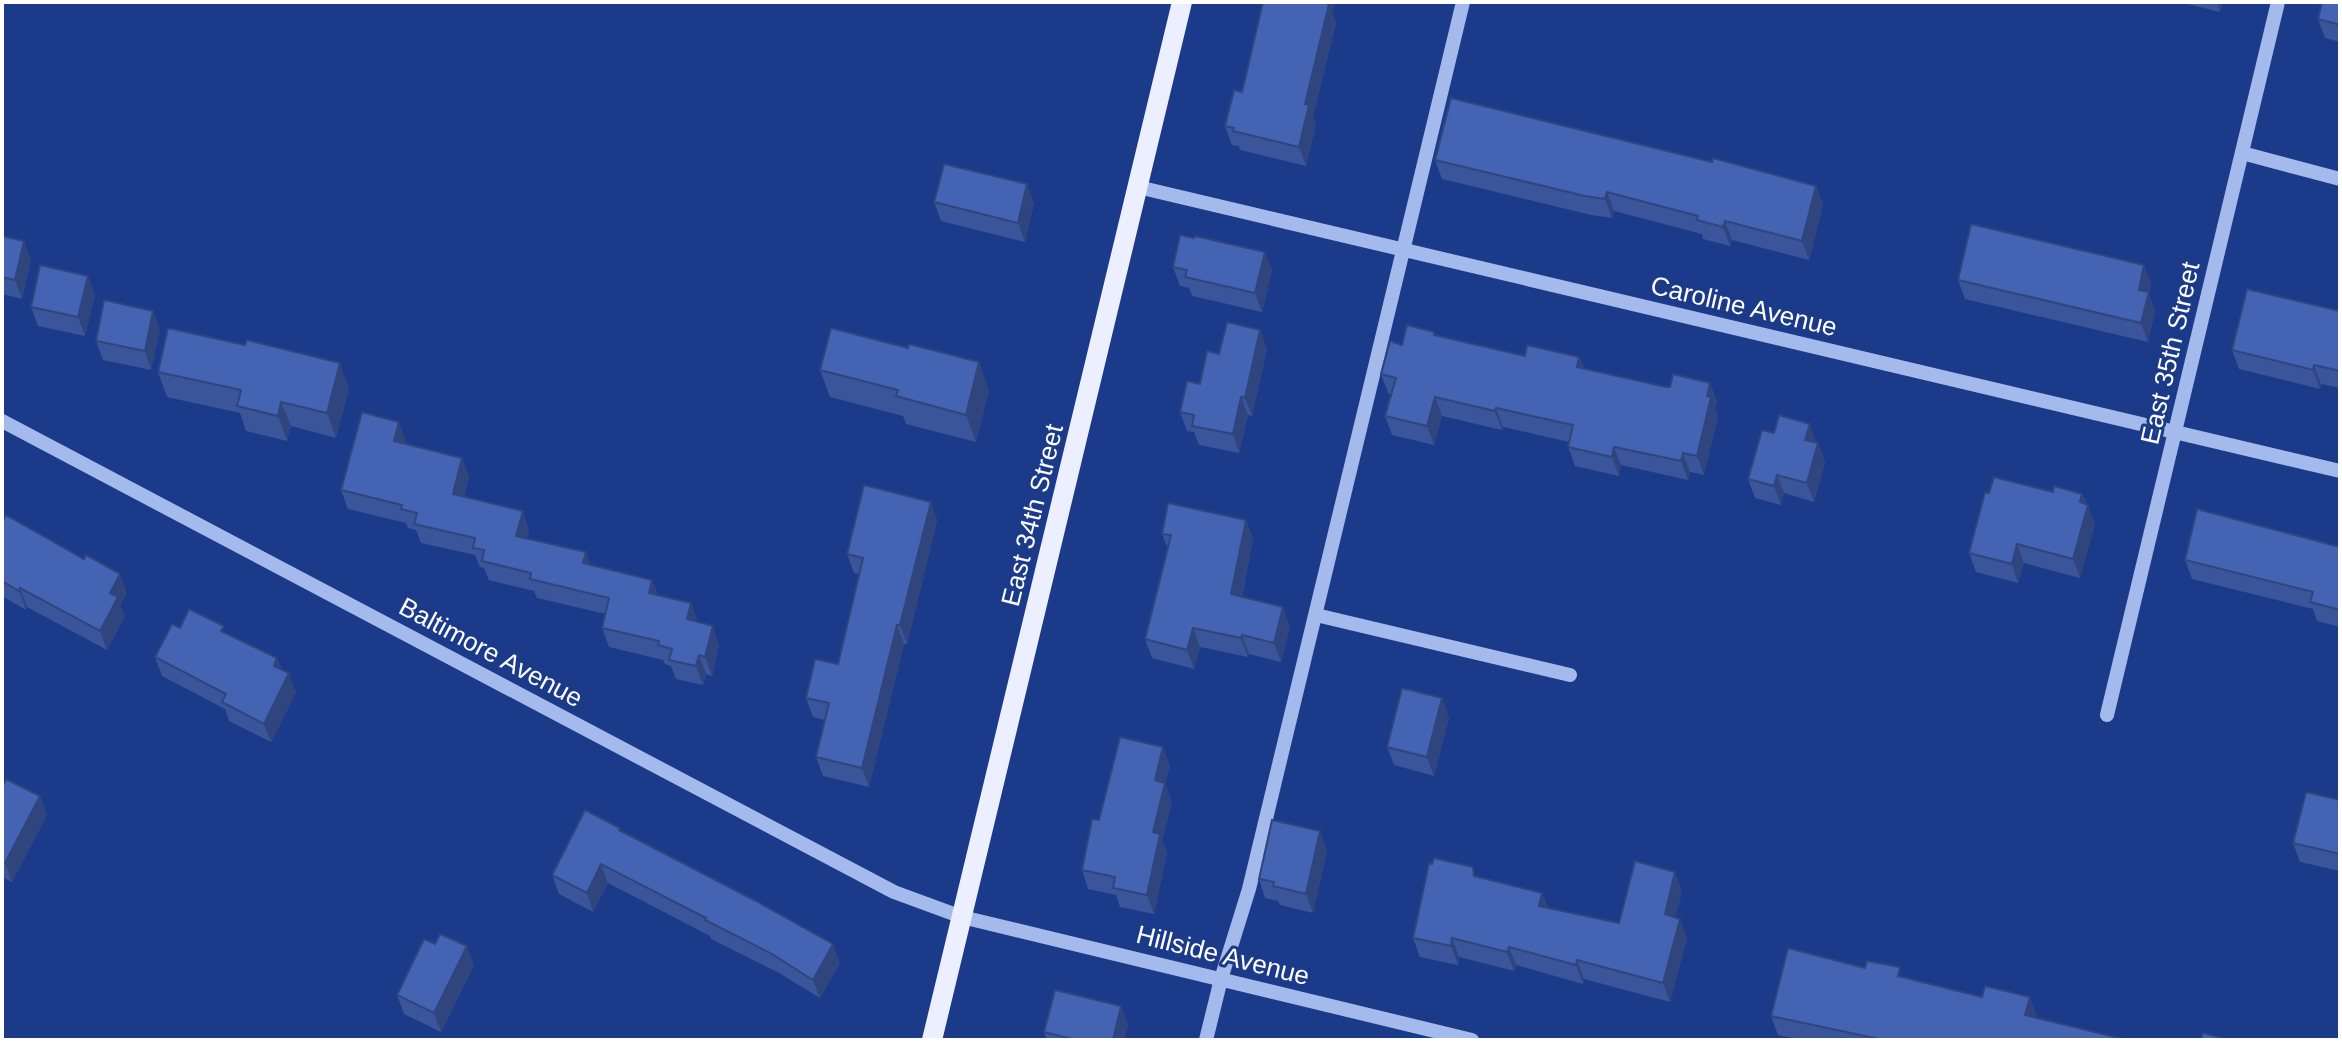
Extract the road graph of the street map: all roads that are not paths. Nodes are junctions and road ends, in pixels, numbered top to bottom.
1 (1182, 2) edge
2 (1463, 2) edge
3 (2278, 2) edge
4 (2242, 153) junction
5 (2340, 179) edge
6 (1138, 187) junction
7 (1405, 250) junction
8 (2, 421) edge
9 (2175, 432) junction
10 (2340, 471) edge
11 (1316, 615) junction
12 (1570, 675) dead end
13 (2107, 715) dead end
14 (962, 917) junction
15 (1221, 979) junction
16 (932, 1040) edge
17 (1206, 1040) edge
18 (1472, 1040) edge

1 - 6 main road, East 34th Street
2 - 7 street
3 - 4 street, East 35th Street
4 - 5 street
4 - 9 street, East 35th Street
6 - 7 street, Caroline Avenue
6 - 14 main road, East 34th Street
7 - 9 street, Caroline Avenue
7 - 11 street
8 - 14 street, Baltimore Avenue
9 - 10 street, Caroline Avenue
9 - 13 street, East 35th Street
11 - 12 street
11 - 15 street
14 - 15 street, Hillside Avenue
14 - 16 main road, East 34th Street
15 - 17 street
15 - 18 street, Hillside Avenue

